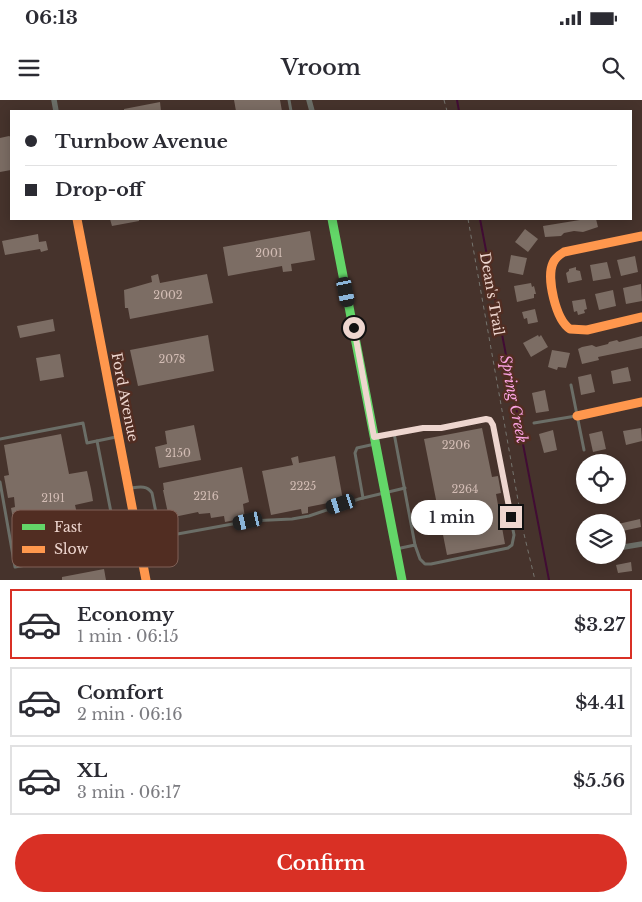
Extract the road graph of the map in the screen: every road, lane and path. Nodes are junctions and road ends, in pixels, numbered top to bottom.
1 (77, 220) edge
2 (332, 220) edge
3 (468, 220) edge
4 (642, 236) edge
5 (642, 317) edge
6 (571, 385) dead end
7 (642, 402) edge
8 (577, 416) junction
9 (534, 423) dead end
10 (394, 433) junction
11 (119, 437) junction
12 (0, 439) edge
13 (375, 440) junction
14 (97, 441) junction
15 (584, 450) dead end
16 (0, 482) edge
17 (128, 488) junction
18 (405, 488) junction
19 (385, 492) junction
20 (363, 498) junction
21 (110, 510) edge
22 (132, 510) edge
23 (155, 510) edge
24 (178, 534) edge
25 (642, 544) edge
26 (415, 545) junction
27 (626, 547) edge
28 (396, 549) junction
29 (12, 551) edge
30 (144, 567) edge
31 (146, 580) edge
32 (402, 580) edge
33 (535, 580) edge

1 - 11 street, Ford Avenue
2 - 13 street
3 - 33 path, Dean's Trail
4 - 5 street
6 - 8 lane
7 - 8 street
8 - 9 lane
8 - 15 lane
10 - 13 lane
10 - 18 lane
10 - 26 lane
11 - 14 lane
11 - 17 street, Ford Avenue
12 - 14 lane
13 - 19 street
13 - 20 lane
14 - 21 lane
16 - 29 lane
17 - 22 street, Ford Avenue
17 - 23 lane
18 - 19 lane
18 - 26 lane
19 - 20 lane
19 - 28 street
20 - 24 lane
25 - 27 street
26 - 28 lane
28 - 32 street
30 - 31 street, Ford Avenue

